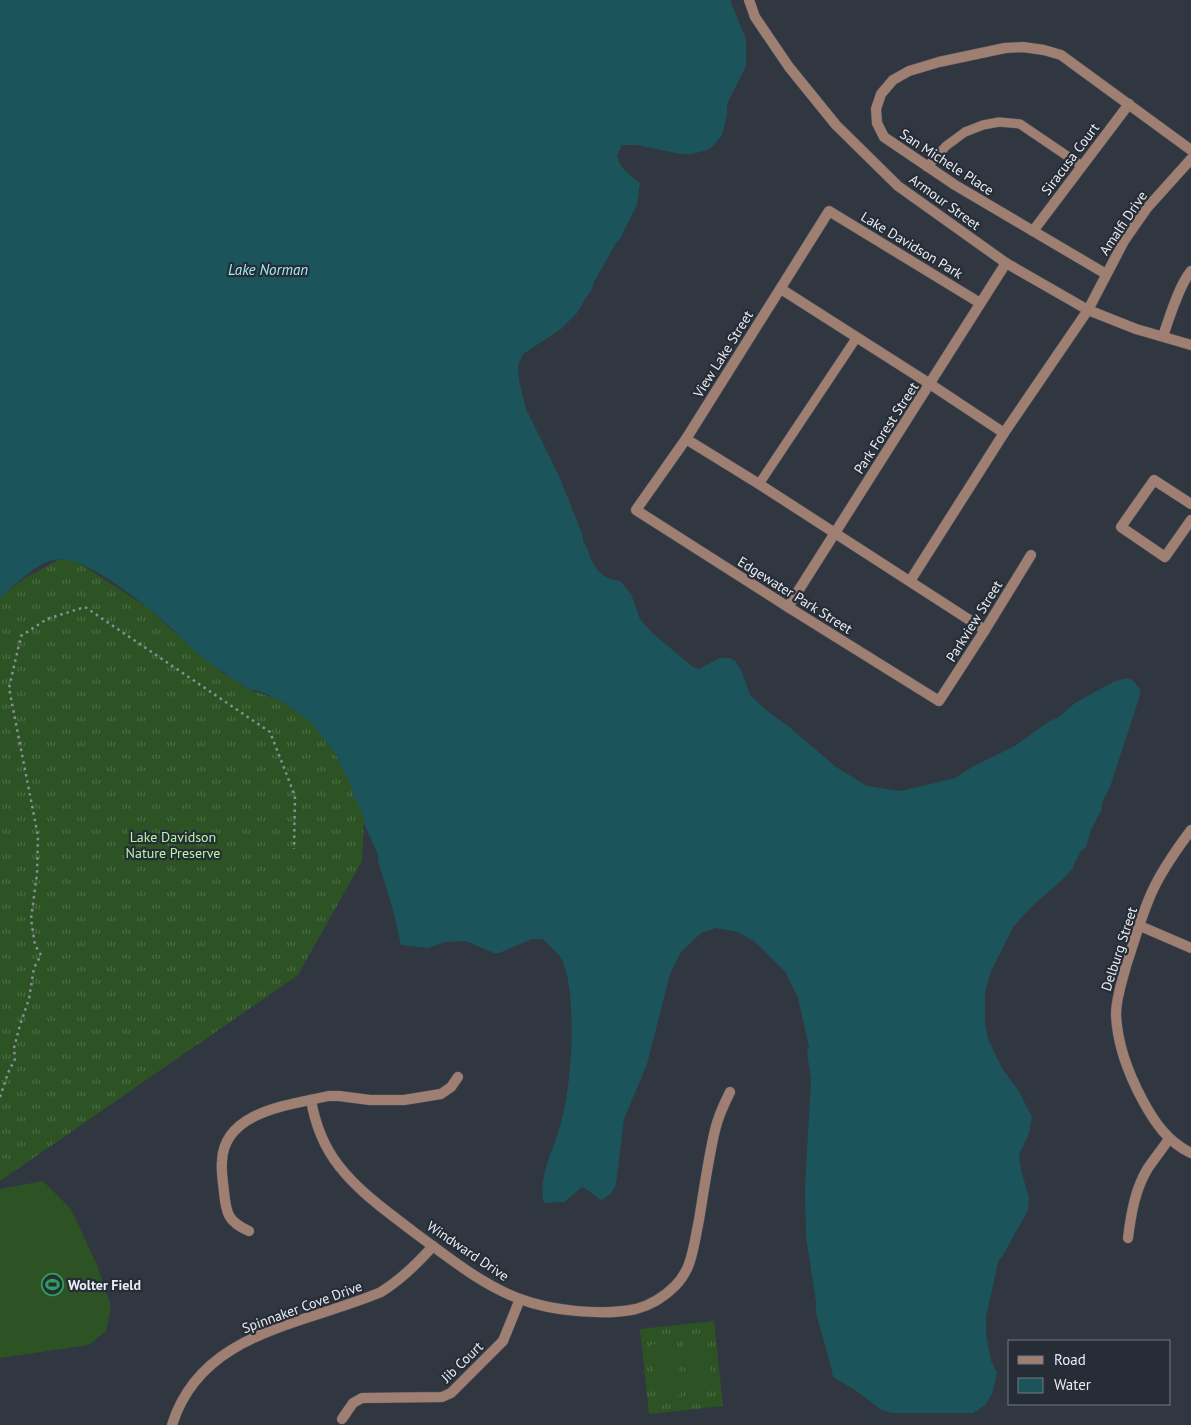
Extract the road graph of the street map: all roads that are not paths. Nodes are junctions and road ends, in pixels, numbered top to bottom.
1 (749, 0) edge
2 (1128, 104) junction
3 (1191, 150) edge
4 (1191, 158) edge
5 (1082, 166) junction
6 (928, 167) junction
7 (830, 211) joint
8 (1033, 231) junction
9 (1006, 263) junction
10 (1191, 271) edge
11 (1106, 274) junction
12 (781, 289) junction
13 (980, 302) junction
14 (1088, 310) junction
15 (1162, 336) junction
16 (857, 337) junction
17 (1191, 345) edge
18 (930, 384) junction
19 (1004, 433) junction
20 (686, 439) junction
21 (759, 484) junction
22 (1191, 504) edge
23 (636, 510) joint
24 (1191, 520) edge
25 (835, 532) junction
26 (1031, 555) dead end
27 (910, 581) junction
28 (788, 607) junction
29 (986, 630) junction
30 (939, 702) joint
31 (1191, 830) edge
32 (1140, 926) junction
33 (1191, 948) edge
34 (458, 1077) dead end
35 (730, 1092) dead end
36 (311, 1100) junction
37 (1169, 1139) junction
38 (1191, 1153) edge
39 (249, 1231) dead end
40 (1128, 1238) dead end
41 (433, 1246) junction
42 (520, 1299) junction
43 (342, 1419) dead end
44 (172, 1425) edge

1 - 9 street, Armour Street
2 - 3 street, San Michele Place
2 - 5 street, Siracusa Court
2 - 6 street, San Michele Place
4 - 11 street, Amalfi Drive
5 - 6 lane
5 - 8 street, Siracusa Court
6 - 8 street, San Michele Place
7 - 12 street, View Lake Street
7 - 13 street, Lake Davidson Park
8 - 11 street, San Michele Place
9 - 13 street, Park Forest Street
9 - 14 street, Armour Street
10 - 15 street
11 - 14 street, Amalfi Drive
12 - 16 street
12 - 20 street, View Lake Street
13 - 18 street, Park Forest Street
14 - 15 street, Armour Street
14 - 19 street, Amalfi Drive
15 - 17 street, Armour Street
16 - 18 street
16 - 21 lane
18 - 19 street
18 - 25 street, Park Forest Street
19 - 27 street, Amalfi Drive
20 - 21 street
20 - 23 street, View Lake Street
21 - 25 street
22 - 24 street
23 - 28 street, Edgewater Park Street
25 - 27 street
25 - 28 street, Park Forest Street
26 - 29 street, Parkview Street
27 - 29 street
28 - 30 street, Edgewater Park Street
29 - 30 street, Parkview Street
31 - 32 street, Delburg Street
32 - 33 street
32 - 37 street, Delburg Street
34 - 36 street
35 - 42 street, Windward Drive
36 - 39 street
36 - 41 street, Windward Drive
37 - 38 street, Delburg Street
37 - 40 street
41 - 42 street, Windward Drive
41 - 44 street, Spinnaker Cove Drive
42 - 43 street, Jib Court

